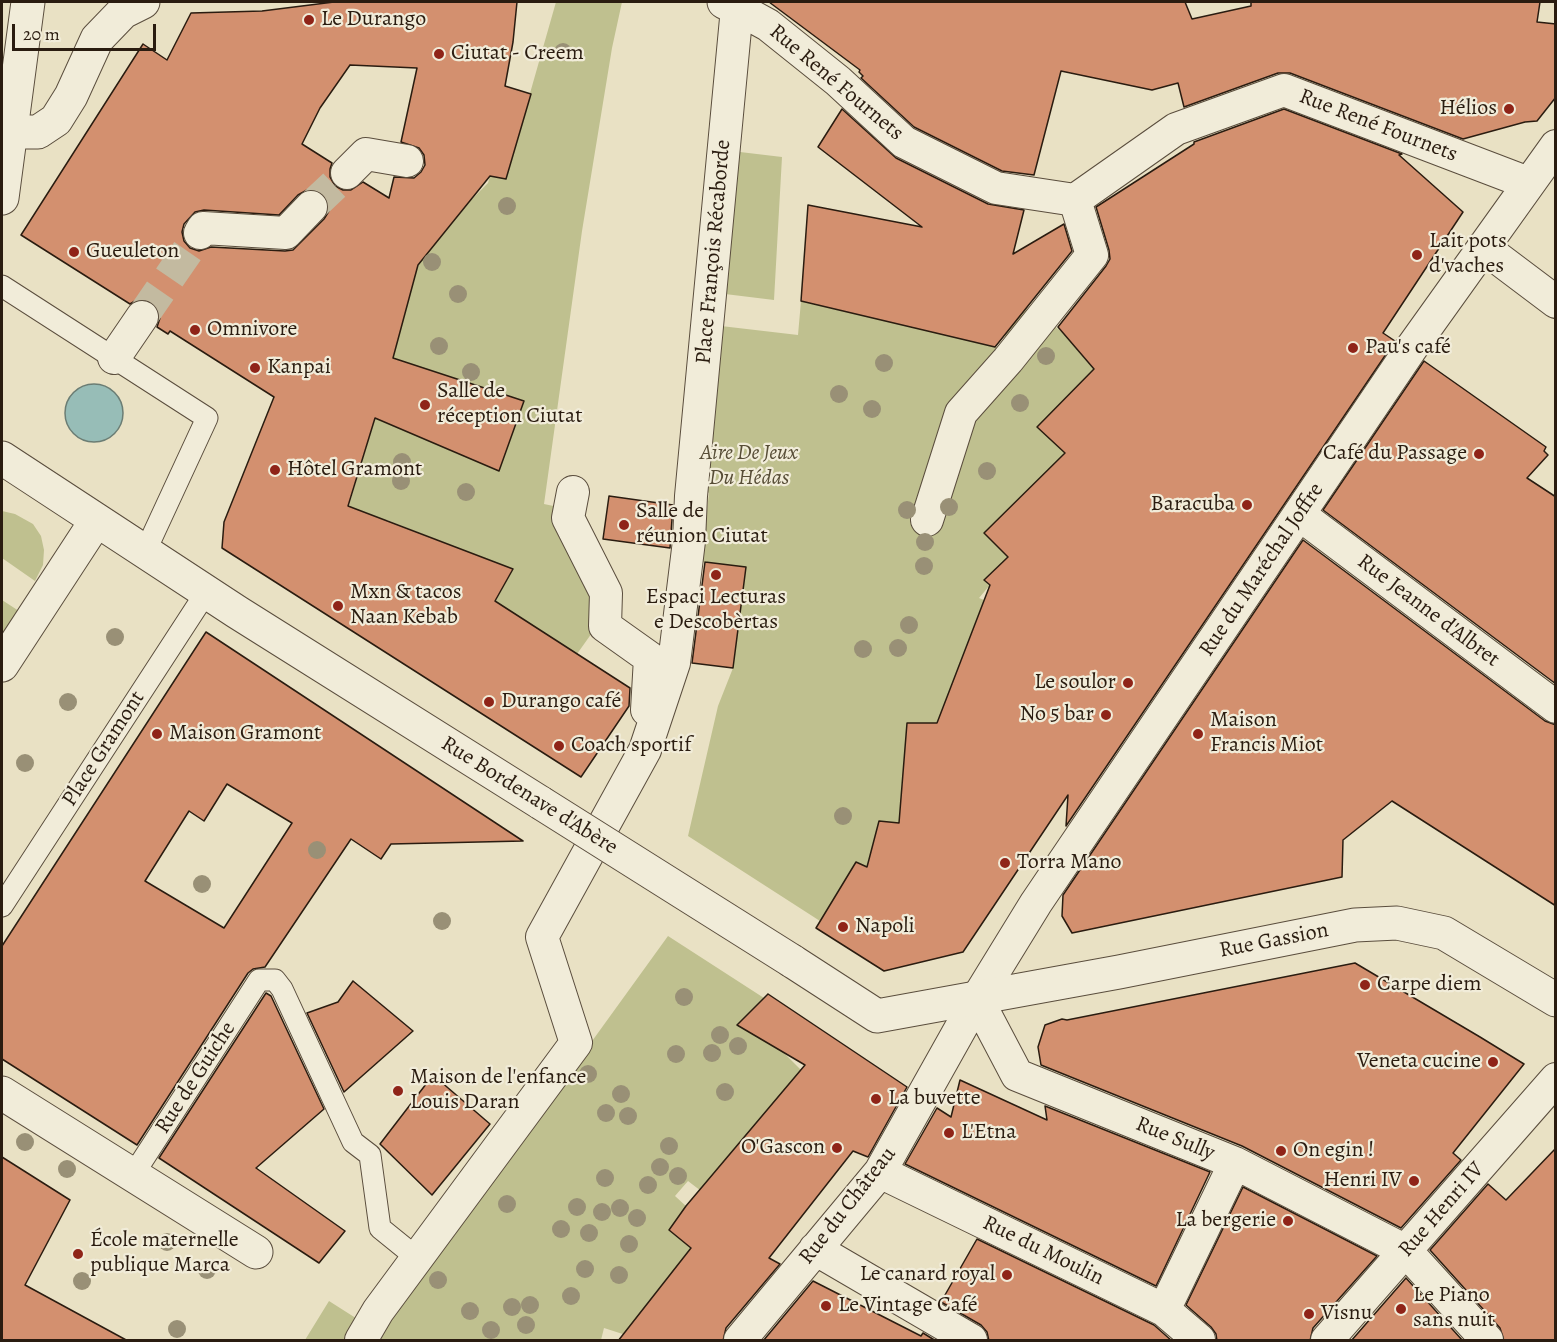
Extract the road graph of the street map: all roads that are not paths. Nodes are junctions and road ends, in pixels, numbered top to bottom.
1 (28, 2) edge
2 (143, 2) edge
3 (734, 4) edge
4 (10, 132) junction
5 (1556, 146) edge
6 (407, 161) dead end
7 (347, 173) tunnel mouth
8 (1528, 183) junction
9 (2, 198) edge
10 (1075, 200) junction
11 (311, 207) tunnel mouth
12 (200, 233) dead end
13 (1483, 247) junction
14 (2, 286) edge
15 (1556, 302) edge
16 (142, 317) tunnel mouth
17 (114, 358) junction
18 (2, 458) edge
19 (573, 492) dead end
20 (1300, 515) junction
21 (927, 520) dead end
22 (96, 521) junction
23 (145, 552) junction
24 (207, 591) junction
25 (2, 665) edge
26 (1556, 707) edge
27 (645, 750) junction
28 (2, 906) edge
29 (977, 999) junction
30 (1556, 1000) edge
31 (1556, 1079) edge
32 (2, 1093) edge
33 (1235, 1163) junction
34 (880, 1172) junction
35 (133, 1175) junction
36 (815, 1249) junction
37 (1406, 1251) junction
38 (256, 1252) dead end
39 (417, 1258) junction
40 (1164, 1310) junction
41 (361, 1341) edge
42 (740, 1341) edge
43 (971, 1341) edge
44 (1199, 1341) edge
45 (1327, 1341) edge
46 (1487, 1341) edge

1 - 4 street
2 - 4 street
3 - 10 street, Rue René Fournets
3 - 27 street, Place François Récaborde
4 - 9 street
5 - 8 street, Rue du Maréchal Joffre
6 - 7 street
8 - 10 street, Rue René Fournets
8 - 13 street, Rue du Maréchal Joffre
10 - 21 street
11 - 12 street
13 - 15 street
13 - 20 street, Rue du Maréchal Joffre
14 - 17 lane
16 - 17 street
17 - 23 lane
18 - 22 street
19 - 27 street
20 - 26 street, Rue Jeanne d'Albret
20 - 29 street, Rue du Maréchal Joffre
22 - 23 street, Rue Bordenave d'Abère
22 - 25 street
23 - 24 street, Rue Bordenave d'Abère
24 - 28 lane, Place Gramont
24 - 29 street, Rue Bordenave d'Abère, bridge
27 - 39 street, Place François Récaborde
29 - 30 street, Rue Gassion
29 - 33 street, Rue Sully
29 - 34 street, Rue du Château
31 - 37 street, Rue Henri IV
32 - 35 street
33 - 37 street, Rue Sully
33 - 40 street
34 - 36 street, Rue du Château
34 - 40 street, Rue du Moulin
35 - 38 street
35 - 39 lane, Rue de Guiche
36 - 42 street, Rue du Château
36 - 43 street
37 - 45 street, Rue Henri IV
37 - 46 street
39 - 41 street
40 - 44 street, Rue du Moulin

